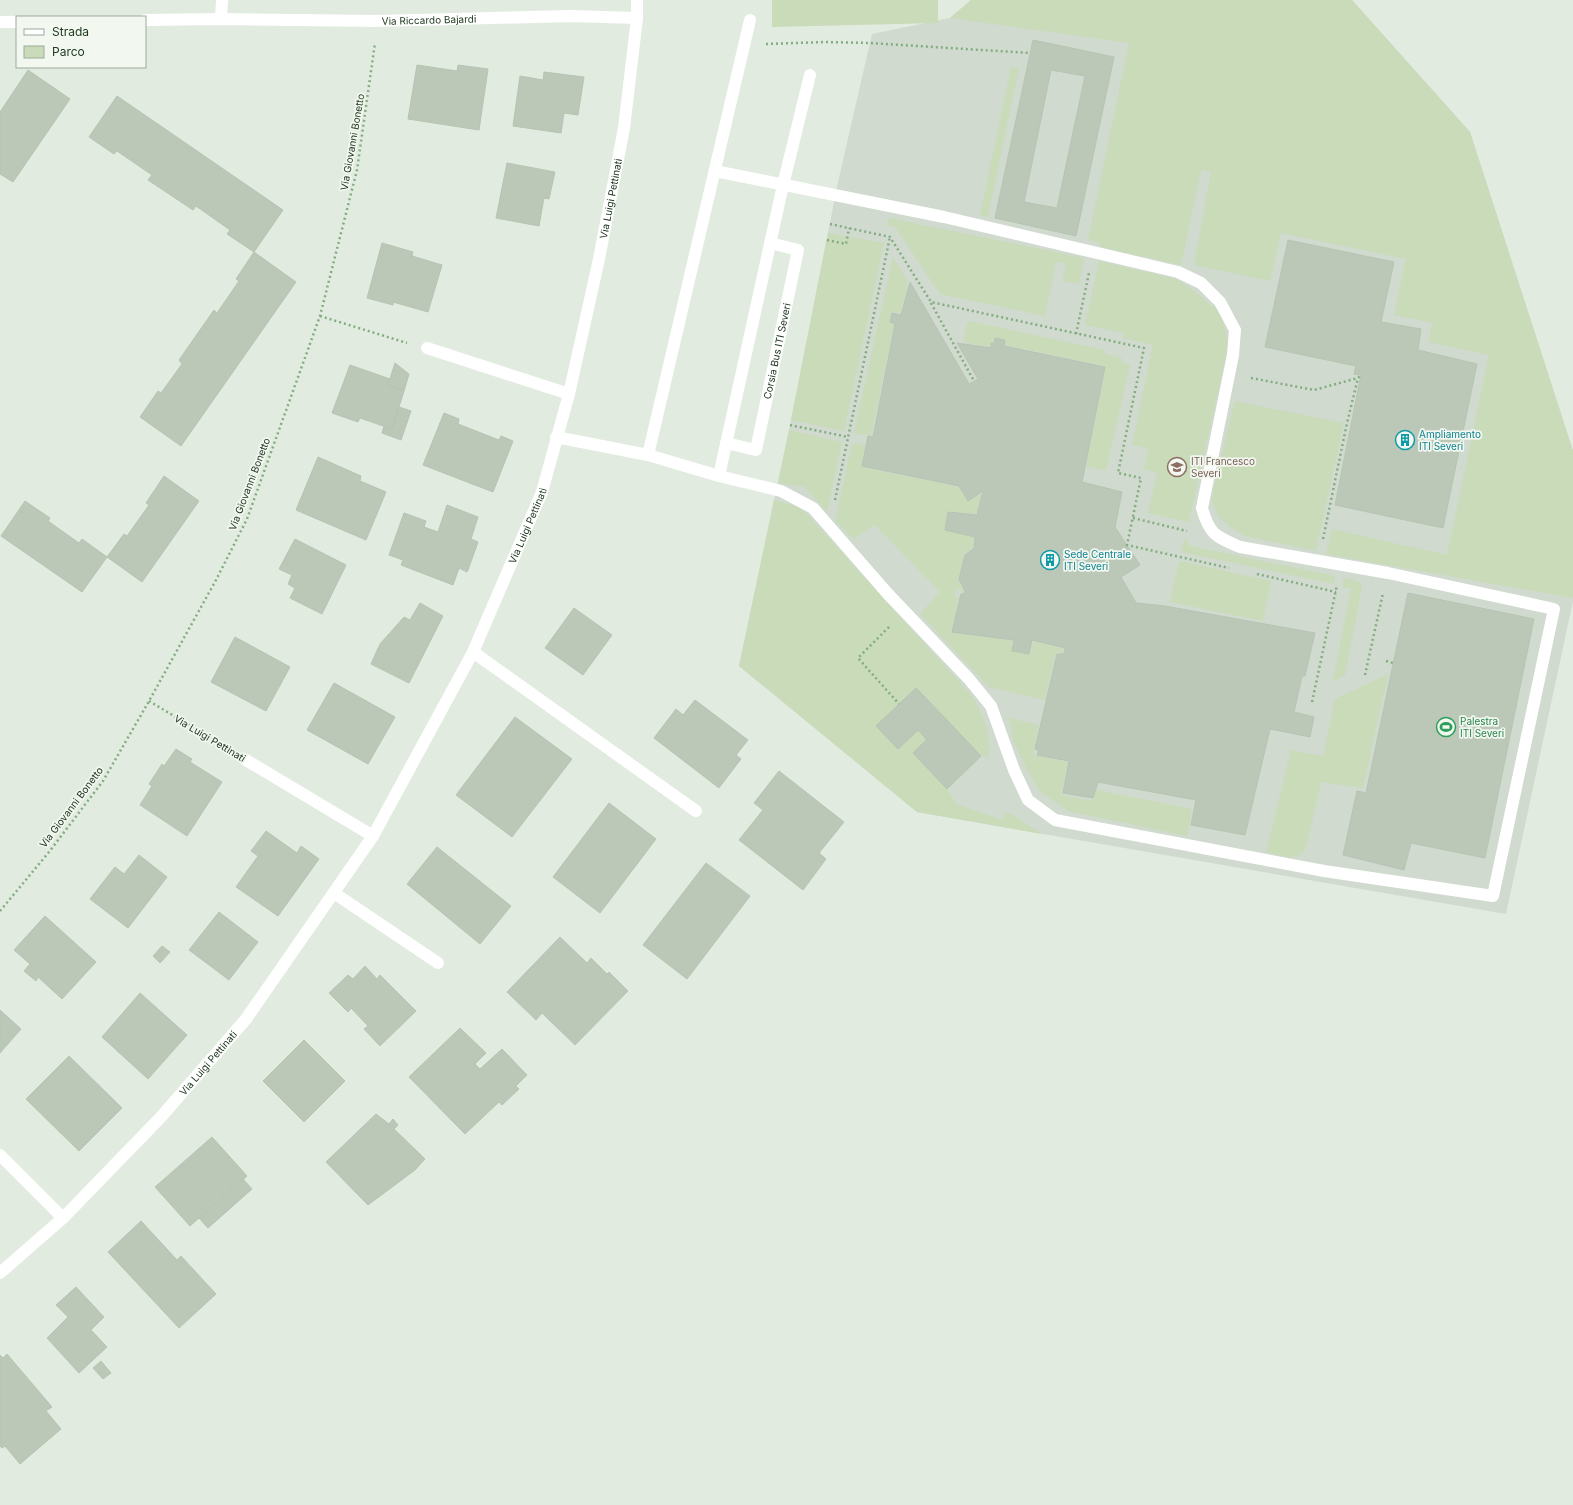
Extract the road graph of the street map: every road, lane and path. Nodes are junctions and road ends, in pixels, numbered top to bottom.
1 (222, 0) edge
2 (637, 0) edge
3 (637, 18) junction
4 (221, 19) junction
5 (146, 20) edge
6 (750, 20) dead end
7 (0, 22) edge
8 (16, 22) edge
9 (375, 39) dead end
10 (744, 45) junction
11 (1030, 53) dead end
12 (810, 75) dead end
13 (715, 171) junction
14 (783, 185) junction
15 (830, 224) dead end
16 (850, 228) junction
17 (890, 237) junction
18 (827, 240) dead end
19 (770, 243) junction
20 (1094, 251) junction
21 (931, 302) junction
22 (320, 316) junction
23 (1076, 334) junction
24 (427, 348) joint
25 (1229, 374) junction
26 (1361, 375) dead end
27 (1358, 378) junction
28 (974, 381) dead end
29 (569, 394) junction
30 (790, 424) dead end
31 (556, 437) junction
32 (848, 437) junction
33 (726, 443) junction
34 (648, 455) junction
35 (719, 476) junction
36 (1133, 518) junction
37 (827, 524) junction
38 (1218, 538) junction
39 (1127, 545) dead end
40 (1318, 561) junction
41 (1388, 573) junction
42 (1336, 592) dead end
43 (906, 612) junction
44 (473, 652) junction
45 (1386, 662) dead end
46 (1393, 664) dead end
47 (1364, 675) dead end
48 (149, 701) junction
49 (1312, 702) dead end
50 (899, 704) dead end
51 (246, 760) joint
52 (696, 811) dead end
53 (373, 836) junction
54 (334, 893) junction
55 (0, 910) edge
56 (438, 963) dead end
57 (0, 1155) edge
58 (63, 1218) junction
59 (0, 1273) edge

1 - 4 street
2 - 3 street, Via Luigi Pettinati
3 - 4 street, Via Riccardo Bajardi
3 - 29 street, Via Luigi Pettinati
4 - 5 street, Via Riccardo Bajardi
6 - 10 street
7 - 8 street
9 - 22 path, Via Giovanni Bonetto
10 - 11 path
10 - 13 street
12 - 14 street
13 - 14 street
13 - 34 street
14 - 19 street
14 - 20 street
15 - 16 path
16 - 17 path
16 - 18 path
17 - 21 path
17 - 32 path
19 - 33 street
19 - 33 street, Corsia Bus ITI Severi
20 - 23 path
20 - 25 street
21 - 23 path
21 - 28 path
22 - 24 path
22 - 48 path, Via Giovanni Bonetto
23 - 36 path
24 - 29 street
25 - 27 path
25 - 38 street
26 - 27 path
27 - 40 path
29 - 31 street, Via Luigi Pettinati
30 - 32 path
31 - 34 street
31 - 44 street, Via Luigi Pettinati
32 - 37 path
33 - 35 street
34 - 35 street
35 - 37 street
36 - 38 path
36 - 39 path
37 - 43 street
38 - 40 street
40 - 41 street
41 - 43 street
41 - 47 path
42 - 49 path
43 - 50 path
44 - 52 street
44 - 53 street, Via Luigi Pettinati
45 - 46 path
48 - 51 path, Via Luigi Pettinati
48 - 55 path, Via Giovanni Bonetto
51 - 53 street, Via Luigi Pettinati
53 - 54 street, Via Luigi Pettinati
54 - 56 street
54 - 58 street, Via Luigi Pettinati
57 - 58 street
58 - 59 street, Via Luigi Pettinati

